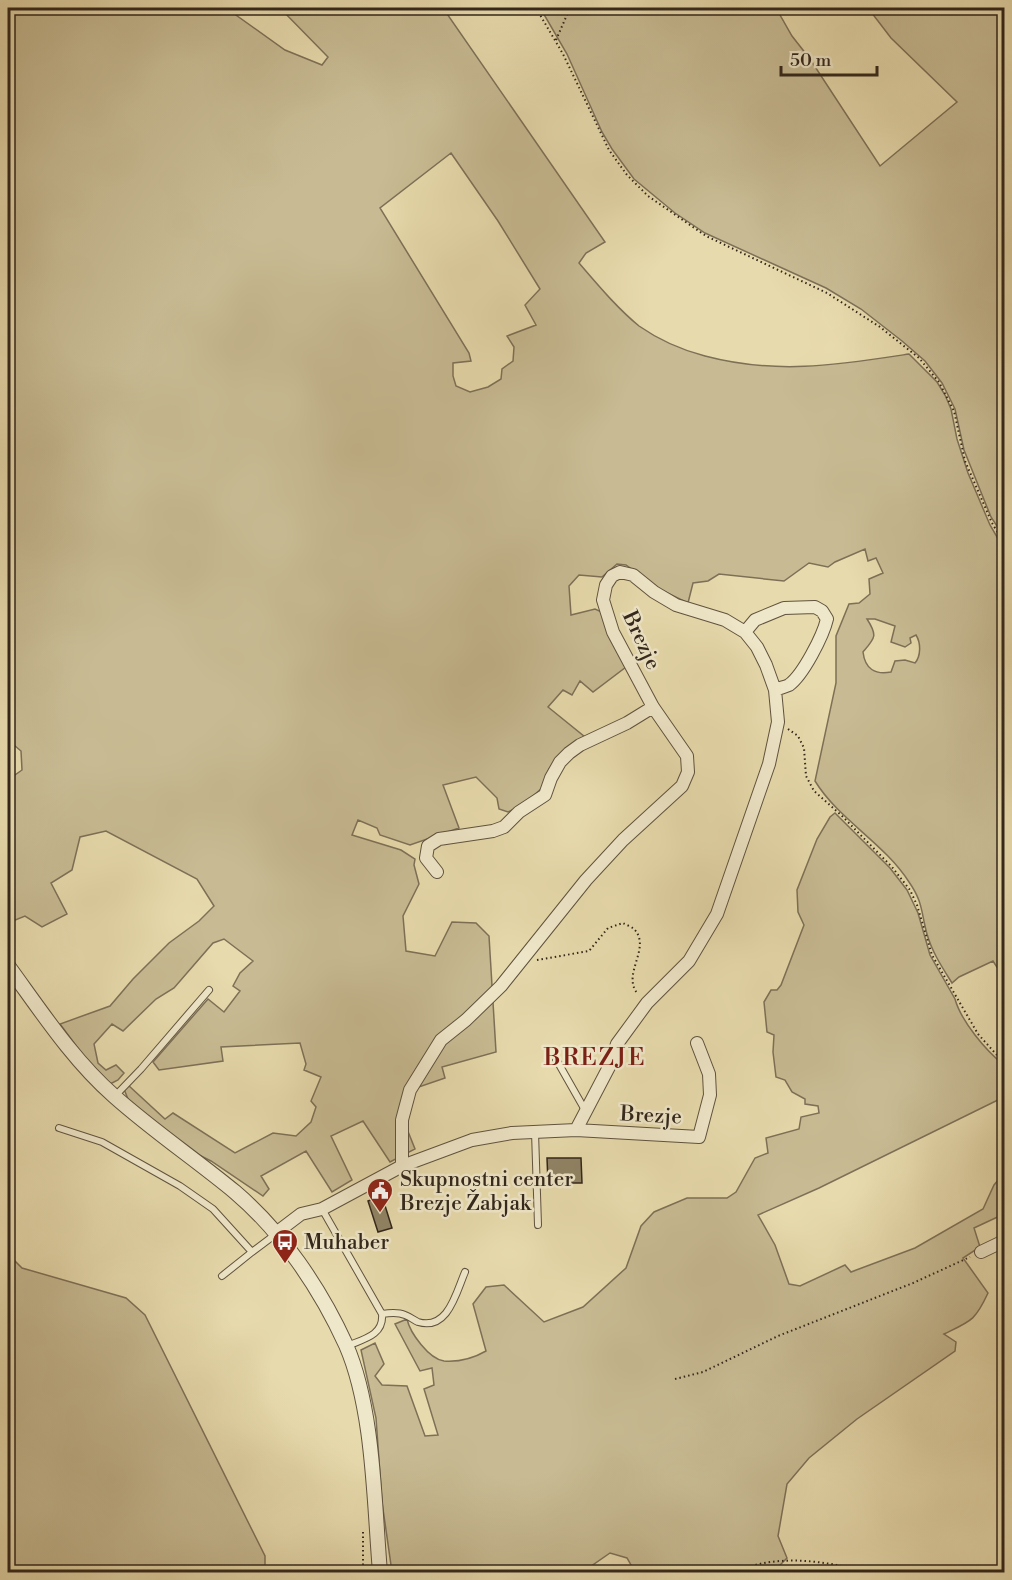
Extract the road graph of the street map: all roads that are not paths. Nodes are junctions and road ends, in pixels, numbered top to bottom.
1 (746, 632) junction
2 (775, 690) junction
3 (652, 707) junction
4 (437, 872) dead end
5 (8, 966) edge
6 (209, 990) dead end
7 (697, 1043) dead end
8 (552, 1052) dead end
9 (114, 1097) junction
10 (585, 1110) junction
11 (59, 1128) dead end
12 (576, 1130) junction
13 (535, 1132) junction
14 (402, 1166) junction
15 (322, 1209) junction
16 (538, 1225) dead end
17 (276, 1233) junction
18 (1005, 1241) edge
19 (252, 1252) junction
20 (981, 1252) road end
21 (465, 1272) dead end
22 (222, 1276) dead end
23 (381, 1314) junction
24 (346, 1346) junction
25 (380, 1572) edge

1 - 2 street, Brezje
1 - 2 street
1 - 3 street, Brezje
2 - 10 street, Brezje
3 - 4 street
3 - 14 street, Brezje
5 - 9 street
6 - 9 lane
7 - 12 street, Brezje
8 - 10 lane
9 - 17 street
10 - 12 street, Brezje
11 - 19 lane
12 - 13 street, Brezje
13 - 14 street, Brezje
13 - 16 lane
14 - 15 street, Brezje
15 - 17 street, Brezje
15 - 23 lane
17 - 19 lane
17 - 24 street
18 - 20 street
19 - 22 lane
21 - 23 lane
23 - 24 lane
24 - 25 street

